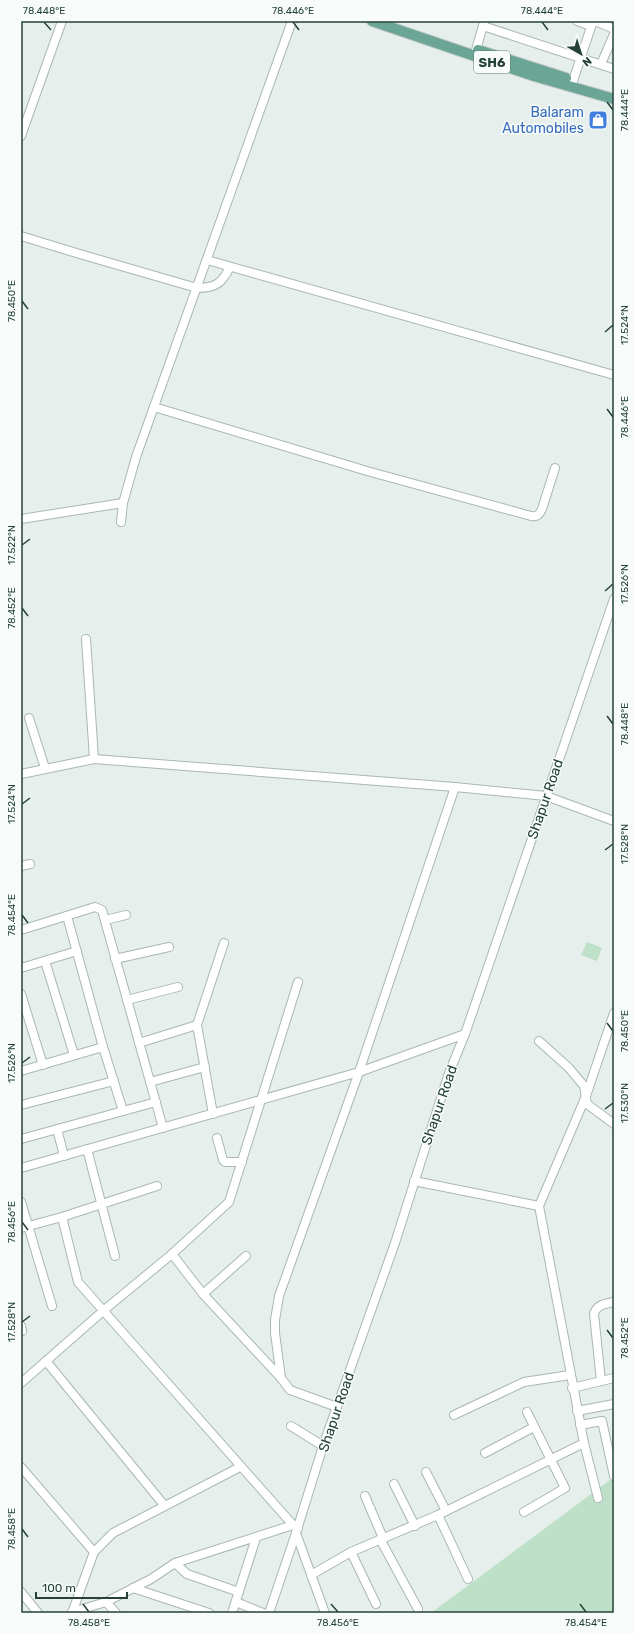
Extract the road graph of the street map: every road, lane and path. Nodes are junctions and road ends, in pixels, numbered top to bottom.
1 (62, 21) edge
2 (292, 21) edge
3 (372, 21) edge
4 (391, 21) edge
5 (577, 21) edge
6 (483, 23) edge
7 (593, 23) edge
8 (614, 29) edge
9 (614, 34) edge
10 (476, 50) junction
11 (581, 57) junction
12 (601, 64) junction
13 (614, 69) edge
14 (573, 81) junction
15 (614, 92) edge
16 (614, 99) edge
17 (21, 136) edge
18 (21, 236) edge
19 (207, 260) junction
20 (230, 267) junction
21 (197, 288) junction
22 (614, 375) edge
23 (154, 407) junction
24 (555, 468) dead end
25 (123, 503) junction
26 (21, 519) edge
27 (121, 522) dead end
28 (614, 599) edge
29 (86, 639) dead end
30 (29, 718) dead end
31 (94, 759) junction
32 (45, 768) junction
33 (21, 774) edge
34 (455, 788) junction
35 (546, 796) junction
36 (614, 821) edge
37 (30, 864) dead end
38 (21, 866) edge
39 (126, 915) dead end
40 (67, 916) junction
41 (105, 920) junction
42 (21, 930) edge
43 (224, 943) dead end
44 (170, 947) dead end
45 (77, 951) junction
46 (115, 959) junction
47 (45, 961) junction
48 (21, 968) edge
49 (298, 982) dead end
50 (178, 987) dead end
51 (21, 994) edge
52 (127, 1000) junction
53 (614, 1013) edge
54 (197, 1025) junction
55 (465, 1034) junction
56 (539, 1041) dead end
57 (139, 1043) junction
58 (103, 1047) junction
59 (74, 1055) junction
60 (43, 1065) junction
61 (205, 1067) junction
62 (21, 1071) edge
63 (359, 1072) junction
64 (114, 1081) junction
65 (150, 1082) junction
66 (586, 1096) junction
67 (261, 1100) junction
68 (156, 1102) junction
69 (21, 1105) edge
70 (123, 1111) junction
71 (213, 1114) junction
72 (614, 1124) edge
73 (163, 1128) junction
74 (57, 1129) junction
75 (217, 1138) dead end
76 (21, 1139) edge
77 (87, 1149) junction
78 (64, 1156) junction
79 (242, 1162) junction
80 (21, 1168) edge
81 (414, 1181) junction
82 (157, 1186) dead end
83 (21, 1202) edge
84 (101, 1205) junction
85 (539, 1206) junction
86 (62, 1217) junction
87 (25, 1227) edge
88 (172, 1254) junction
89 (115, 1256) dead end
90 (246, 1256) dead end
91 (203, 1294) junction
92 (614, 1302) edge
93 (52, 1306) dead end
94 (103, 1311) junction
95 (46, 1361) junction
96 (570, 1375) junction
97 (281, 1378) junction
98 (614, 1378) edge
99 (601, 1381) junction
100 (21, 1382) edge
101 (572, 1388) junction
102 (614, 1404) edge
103 (337, 1407) junction
104 (577, 1411) junction
105 (527, 1412) dead end
106 (454, 1415) dead end
107 (580, 1425) junction
108 (291, 1426) dead end
109 (534, 1427) junction
110 (584, 1443) junction
111 (323, 1446) junction
112 (485, 1453) dead end
113 (550, 1458) junction
114 (21, 1467) edge
115 (240, 1467) junction
116 (426, 1472) dead end
117 (614, 1476) edge
118 (394, 1484) dead end
119 (364, 1496) dead end
120 (598, 1498) dead end
121 (164, 1505) junction
122 (524, 1512) dead end
123 (442, 1513) junction
124 (415, 1526) junction
125 (296, 1529) junction
126 (256, 1538) junction
127 (382, 1538) junction
128 (94, 1552) junction
129 (351, 1552) junction
130 (175, 1563) junction
131 (311, 1575) junction
132 (468, 1579) dead end
133 (133, 1588) junction
134 (21, 1592) edge
135 (239, 1592) junction
136 (106, 1602) junction
137 (236, 1602) junction
138 (376, 1604) dead end
139 (418, 1609) dead end
140 (72, 1612) edge
141 (38, 1613) edge
142 (116, 1613) edge
143 (209, 1613) edge
144 (232, 1613) edge
145 (263, 1613) edge
146 (269, 1613) edge
147 (325, 1613) edge

1 - 17 street
2 - 19 street
3 - 16 main road, SH6
4 - 10 main road, SH6
5 - 7 street
6 - 10 street
6 - 11 street
7 - 8 street
7 - 11 street
9 - 12 street
10 - 14 main road, SH6
11 - 12 street
11 - 14 street
12 - 13 street
14 - 15 main road, SH6
18 - 21 street
19 - 20 street
19 - 21 street
20 - 21 street
20 - 22 street
21 - 23 street
23 - 24 street
23 - 25 street
25 - 26 street
25 - 27 street
28 - 35 street, Shapur Road
29 - 31 street
30 - 32 street
31 - 32 street
31 - 34 street
32 - 33 street
34 - 35 street
34 - 63 street
35 - 36 street
35 - 55 street, Shapur Road
37 - 38 street
39 - 41 street
40 - 41 street
40 - 42 street
40 - 45 street
41 - 46 street
43 - 54 street
44 - 46 street
45 - 47 street
45 - 58 street
46 - 52 street
47 - 48 street
47 - 59 street
49 - 67 street
50 - 52 street
51 - 60 street
52 - 57 street
53 - 66 street
54 - 57 street
54 - 61 street
55 - 63 street
55 - 81 street, Shapur Road
56 - 66 street
57 - 65 street
58 - 59 street
58 - 64 street
59 - 60 street
60 - 62 street
61 - 65 street
61 - 71 street
63 - 67 street
63 - 97 street
64 - 69 street
64 - 70 street
65 - 68 street
66 - 72 street
66 - 85 street
67 - 71 street
67 - 79 street
68 - 70 street
68 - 73 street
70 - 74 street
71 - 73 street
73 - 77 street
74 - 76 street
74 - 78 street
75 - 79 street
77 - 78 street
77 - 84 street
78 - 80 street
79 - 88 street
81 - 85 street
81 - 103 street, Shapur Road
82 - 84 street
83 - 87 street
84 - 86 street
84 - 89 street
85 - 96 street
86 - 87 street
86 - 94 street
87 - 93 street
88 - 91 street
88 - 94 street
90 - 91 street
91 - 97 street
92 - 99 street
94 - 95 street
94 - 115 street
95 - 100 street
95 - 121 street
96 - 101 street
96 - 106 street
97 - 103 street
98 - 99 street
99 - 101 street
101 - 104 street
102 - 104 street
103 - 111 street, Shapur Road
104 - 107 street
105 - 109 street
107 - 110 street
107 - 117 street
108 - 111 street
109 - 112 street
109 - 113 street
110 - 113 street
110 - 120 street
111 - 125 street, Shapur Road
113 - 122 street
113 - 123 street
114 - 128 street
115 - 121 street
115 - 125 street
116 - 123 street
118 - 124 street
119 - 127 street
121 - 128 street
123 - 124 street
123 - 132 street
124 - 127 street
125 - 126 street
125 - 131 street
125 - 146 street, Shapur Road
126 - 130 street
126 - 135 street
127 - 129 street
127 - 139 street
128 - 140 street
129 - 131 street
129 - 138 street
130 - 133 street
130 - 135 street
131 - 147 street
133 - 136 street
133 - 143 street
134 - 141 street
135 - 137 street
136 - 140 street
136 - 142 street
137 - 144 street
137 - 145 street

